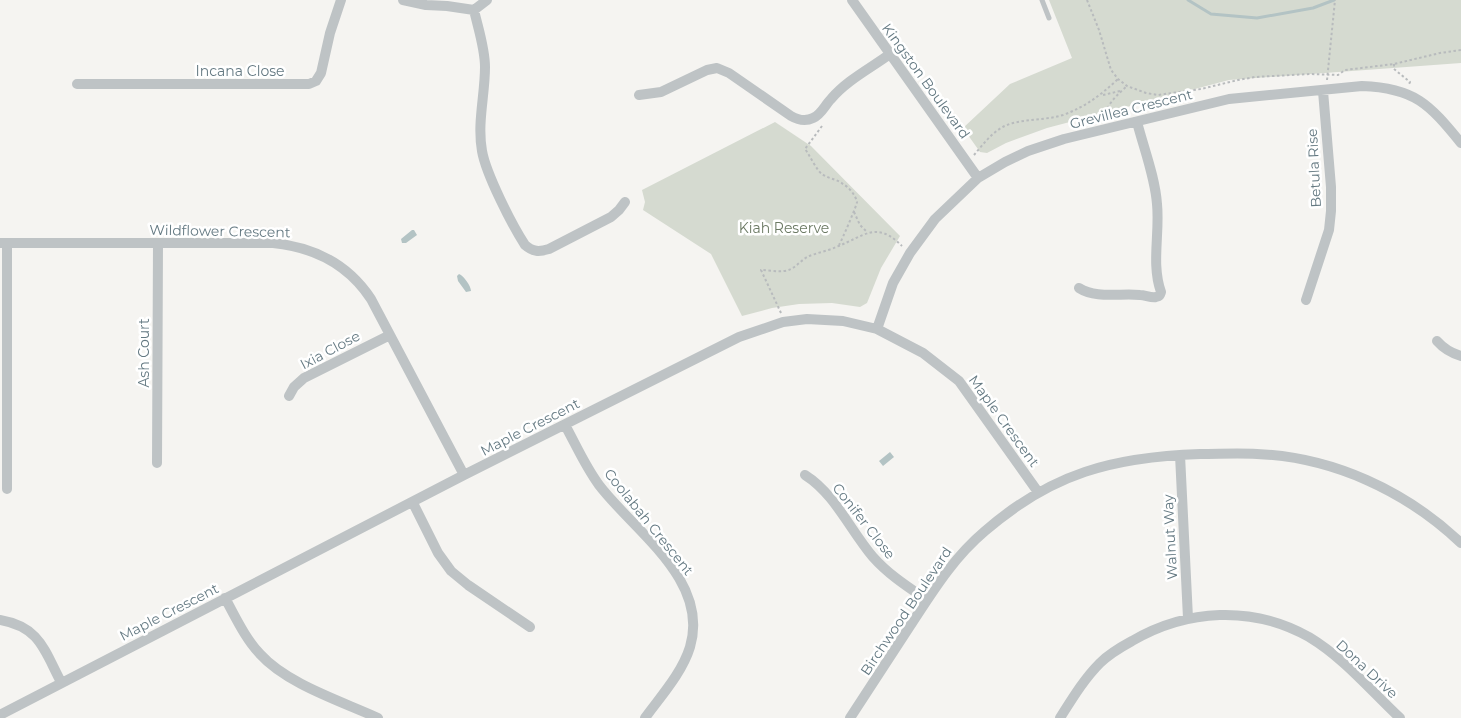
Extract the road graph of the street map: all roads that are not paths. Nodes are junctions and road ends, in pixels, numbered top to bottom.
1 (341, 0) edge
2 (403, 0) edge
3 (487, 0) edge
4 (852, 0) edge
5 (1042, 0) edge
6 (474, 10) junction
7 (1049, 18) dead end
8 (890, 54) junction
9 (77, 84) dead end
10 (1323, 91) junction
11 (639, 95) dead end
12 (1137, 122) junction
13 (1461, 143) edge
14 (978, 178) junction
15 (625, 202) dead end
16 (4, 243) edge
17 (158, 243) junction
18 (1079, 288) dead end
19 (1306, 300) dead end
20 (877, 328) junction
21 (390, 335) junction
22 (1437, 340) dead end
23 (1461, 356) edge
24 (289, 396) dead end
25 (565, 425) junction
26 (1180, 455) junction
27 (157, 463) dead end
28 (464, 475) junction
29 (805, 475) dead end
30 (6, 489) dead end
31 (1038, 492) junction
32 (413, 503) junction
33 (1461, 543) edge
34 (226, 598) junction
35 (927, 600) junction
36 (1188, 618) junction
37 (0, 620) edge
38 (530, 627) dead end
39 (61, 682) junction
40 (0, 715) edge
41 (378, 718) edge
42 (645, 718) edge
43 (850, 718) edge
44 (1060, 718) edge
45 (1400, 718) edge

1 - 9 street, Incana Close
2 - 6 street
3 - 6 street
4 - 8 street, Kingston Boulevard
5 - 7 lane
6 - 15 street
8 - 11 street
8 - 14 street, Kingston Boulevard
10 - 12 street, Grevillea Crescent
10 - 13 street, Grevillea Crescent
10 - 19 street, Betula Rise
12 - 14 street, Grevillea Crescent
12 - 18 street
14 - 20 street, Grevillea Crescent
16 - 17 street, Wildflower Crescent
16 - 30 street
17 - 21 street, Wildflower Crescent
17 - 27 street, Ash Court
20 - 25 street, Maple Crescent
20 - 31 street, Maple Crescent
21 - 24 street, Ixia Close
21 - 28 street, Wildflower Crescent
22 - 23 street
25 - 28 street, Maple Crescent
25 - 42 street, Coolabah Crescent
26 - 31 street, Birchwood Boulevard
26 - 33 street, Birchwood Boulevard
26 - 36 street, Walnut Way
28 - 32 street, Maple Crescent
29 - 35 street, Conifer Close
31 - 35 street, Birchwood Boulevard
32 - 34 street, Maple Crescent
32 - 38 street
34 - 39 street, Maple Crescent
34 - 41 street
35 - 43 street, Birchwood Boulevard
36 - 44 street, Dona Drive
36 - 45 street, Dona Drive
37 - 39 street
39 - 40 street, Maple Crescent

